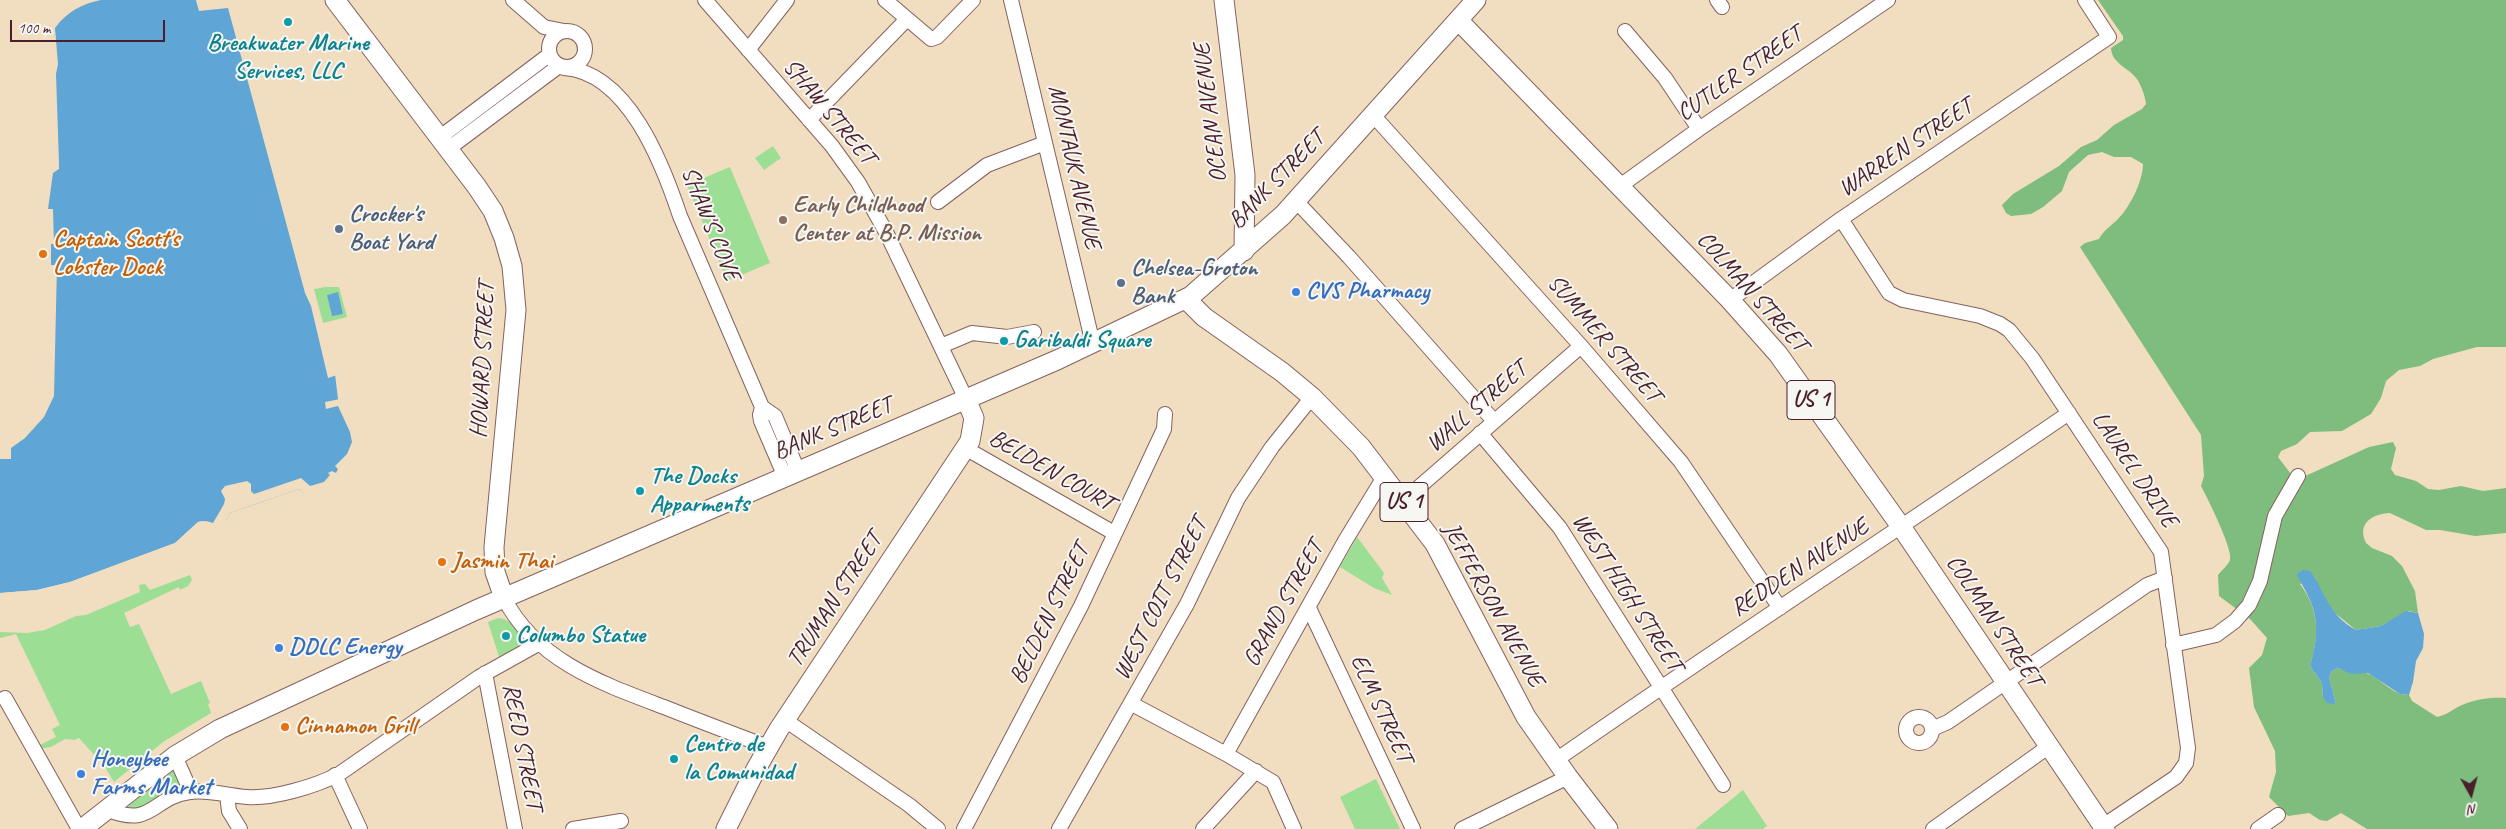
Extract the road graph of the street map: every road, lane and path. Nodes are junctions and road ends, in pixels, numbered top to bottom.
1 (335, 0) edge
2 (513, 0) edge
3 (705, 0) edge
4 (787, 0) edge
5 (885, 0) edge
6 (973, 0) edge
7 (1011, 0) edge
8 (1224, 0) edge
9 (1476, 0) edge
10 (1888, 0) edge
11 (2085, 0) edge
12 (907, 20) junction
13 (1458, 20) junction
14 (538, 23) junction
15 (564, 31) junction
16 (1625, 31) dead end
17 (585, 49) junction
18 (549, 50) junction
19 (748, 50) junction
20 (562, 67) junction
21 (593, 74) junction
22 (1373, 115) junction
23 (809, 120) junction
24 (1700, 129) junction
25 (444, 143) junction
26 (1045, 143) junction
27 (1620, 186) junction
28 (1296, 201) junction
29 (938, 202) dead end
30 (1841, 219) junction
31 (1244, 251) junction
32 (1186, 299) junction
33 (1730, 300) junction
34 (1034, 332) dead end
35 (1093, 344) junction
36 (941, 346) junction
37 (1581, 346) junction
38 (1312, 397) junction
39 (966, 399) junction
40 (2068, 413) junction
41 (1165, 414) dead end
42 (1494, 421) junction
43 (1480, 433) junction
44 (965, 448) junction
45 (791, 474) junction
46 (2298, 476) dead end
47 (1384, 477) junction
48 (1403, 502) junction
49 (1902, 528) junction
50 (1114, 533) junction
51 (2165, 578) junction
52 (504, 598) junction
53 (1309, 608) junction
54 (1780, 608) junction
55 (540, 643) junction
56 (2173, 645) junction
57 (485, 673) junction
58 (2004, 682) junction
59 (1662, 686) junction
60 (5, 698) dead end
61 (1132, 704) junction
62 (786, 720) junction
63 (1932, 728) dead end
64 (768, 747) junction
65 (2048, 748) junction
66 (1226, 754) junction
67 (175, 756) junction
68 (1556, 760) junction
69 (1256, 772) junction
70 (335, 776) junction
71 (1568, 778) junction
72 (1723, 785) dead end
73 (191, 792) junction
74 (227, 795) junction
75 (106, 810) junction
76 (2278, 815) dead end
77 (621, 821) dead end
78 (2104, 828) edge
79 (80, 829) edge
80 (240, 829) edge
81 (360, 829) edge
82 (516, 829) edge
83 (573, 829) edge
84 (726, 829) edge
85 (938, 829) edge
86 (964, 829) edge
87 (1059, 829) edge
88 (1203, 829) edge
89 (1294, 829) edge
90 (1413, 829) edge
91 (1462, 829) edge
92 (1608, 829) edge
93 (1933, 829) edge
94 (2258, 829) edge

1 - 25 main road, HOWARD STREET
2 - 14 street
3 - 19 street, SHAW STREET
4 - 19 street
5 - 12 street
6 - 12 street
7 - 26 street, MONTAUK AVENUE
8 - 31 main road, OCEAN AVENUE
9 - 13 main road, BANK STREET
10 - 24 street, CUTLER STREET
11 - 30 street, WARREN STREET
12 - 23 street
13 - 22 main road, BANK STREET
13 - 27 main road, COLMAN STREET / US 1
14 - 15 street
14 - 18 street
15 - 17 street
15 - 18 street
16 - 24 street
17 - 20 street
17 - 21 street, SHAW'S COVE
18 - 20 street
18 - 25 street
19 - 23 street, SHAW STREET
20 - 21 street
20 - 25 street
21 - 45 street, SHAW'S COVE
22 - 28 main road, BANK STREET
22 - 37 street, SUMMER STREET
23 - 36 street, SHAW STREET
24 - 27 street, CUTLER STREET
25 - 52 main road, HOWARD STREET
26 - 29 street
26 - 35 street, MONTAUK AVENUE
27 - 33 main road, COLMAN STREET / US 1
28 - 31 main road, BANK STREET
28 - 42 street
30 - 33 street, WARREN STREET
30 - 40 street, LAUREL DRIVE
31 - 32 main road, BANK STREET
32 - 35 main road, BANK STREET
32 - 38 main road, JEFFERSON AVENUE / US 1
33 - 49 main road, COLMAN STREET / US 1
34 - 36 street
35 - 39 main road, BANK STREET
36 - 39 street, SHAW STREET
37 - 42 street, WALL STREET
37 - 54 street, SUMMER STREET
38 - 47 main road, JEFFERSON AVENUE / US 1
38 - 61 street, WEST COIT STREET
39 - 44 main road, TRUMAN STREET
39 - 45 main road, BANK STREET
40 - 49 street, REDDEN AVENUE
40 - 51 street, LAUREL DRIVE
41 - 50 street, BELDEN STREET
42 - 43 street, WALL STREET
43 - 48 street, WALL STREET
43 - 59 street, WEST HIGH STREET
44 - 50 street, BELDEN COURT
44 - 62 main road, TRUMAN STREET
45 - 52 main road, BANK STREET
46 - 56 street
47 - 48 main road, JEFFERSON AVENUE / US 1
47 - 53 street, GRAND STREET
48 - 68 main road, JEFFERSON AVENUE / US 1
49 - 54 street, REDDEN AVENUE
49 - 58 main road, COLMAN STREET / US 1
50 - 86 street, BELDEN STREET
51 - 56 street, LAUREL DRIVE
51 - 58 street
52 - 55 street
52 - 67 main road, BANK STREET
53 - 66 street, GRAND STREET
53 - 90 street, ELM STREET
54 - 59 street, REDDEN AVENUE
55 - 57 street
55 - 64 street
56 - 78 street, LAUREL DRIVE
57 - 70 street
57 - 82 street, REED STREET
58 - 63 street
58 - 65 main road, COLMAN STREET / US 1
59 - 68 street, REDDEN AVENUE
59 - 72 street, WEST HIGH STREET
60 - 79 street
61 - 66 street
61 - 87 street, WEST COIT STREET
62 - 64 main road, TRUMAN STREET
62 - 85 street
64 - 84 main road, TRUMAN STREET
65 - 78 main road, COLMAN STREET / US 1
65 - 93 street
66 - 69 street
67 - 73 street
67 - 75 main road, BANK STREET
68 - 71 main road, JEFFERSON AVENUE / US 1
69 - 88 street
69 - 89 street
70 - 74 street
70 - 81 street
71 - 91 street
71 - 92 main road, JEFFERSON AVENUE / US 1
73 - 74 street
73 - 75 street
74 - 80 street
75 - 79 main road, BANK STREET
76 - 94 street
77 - 83 street

